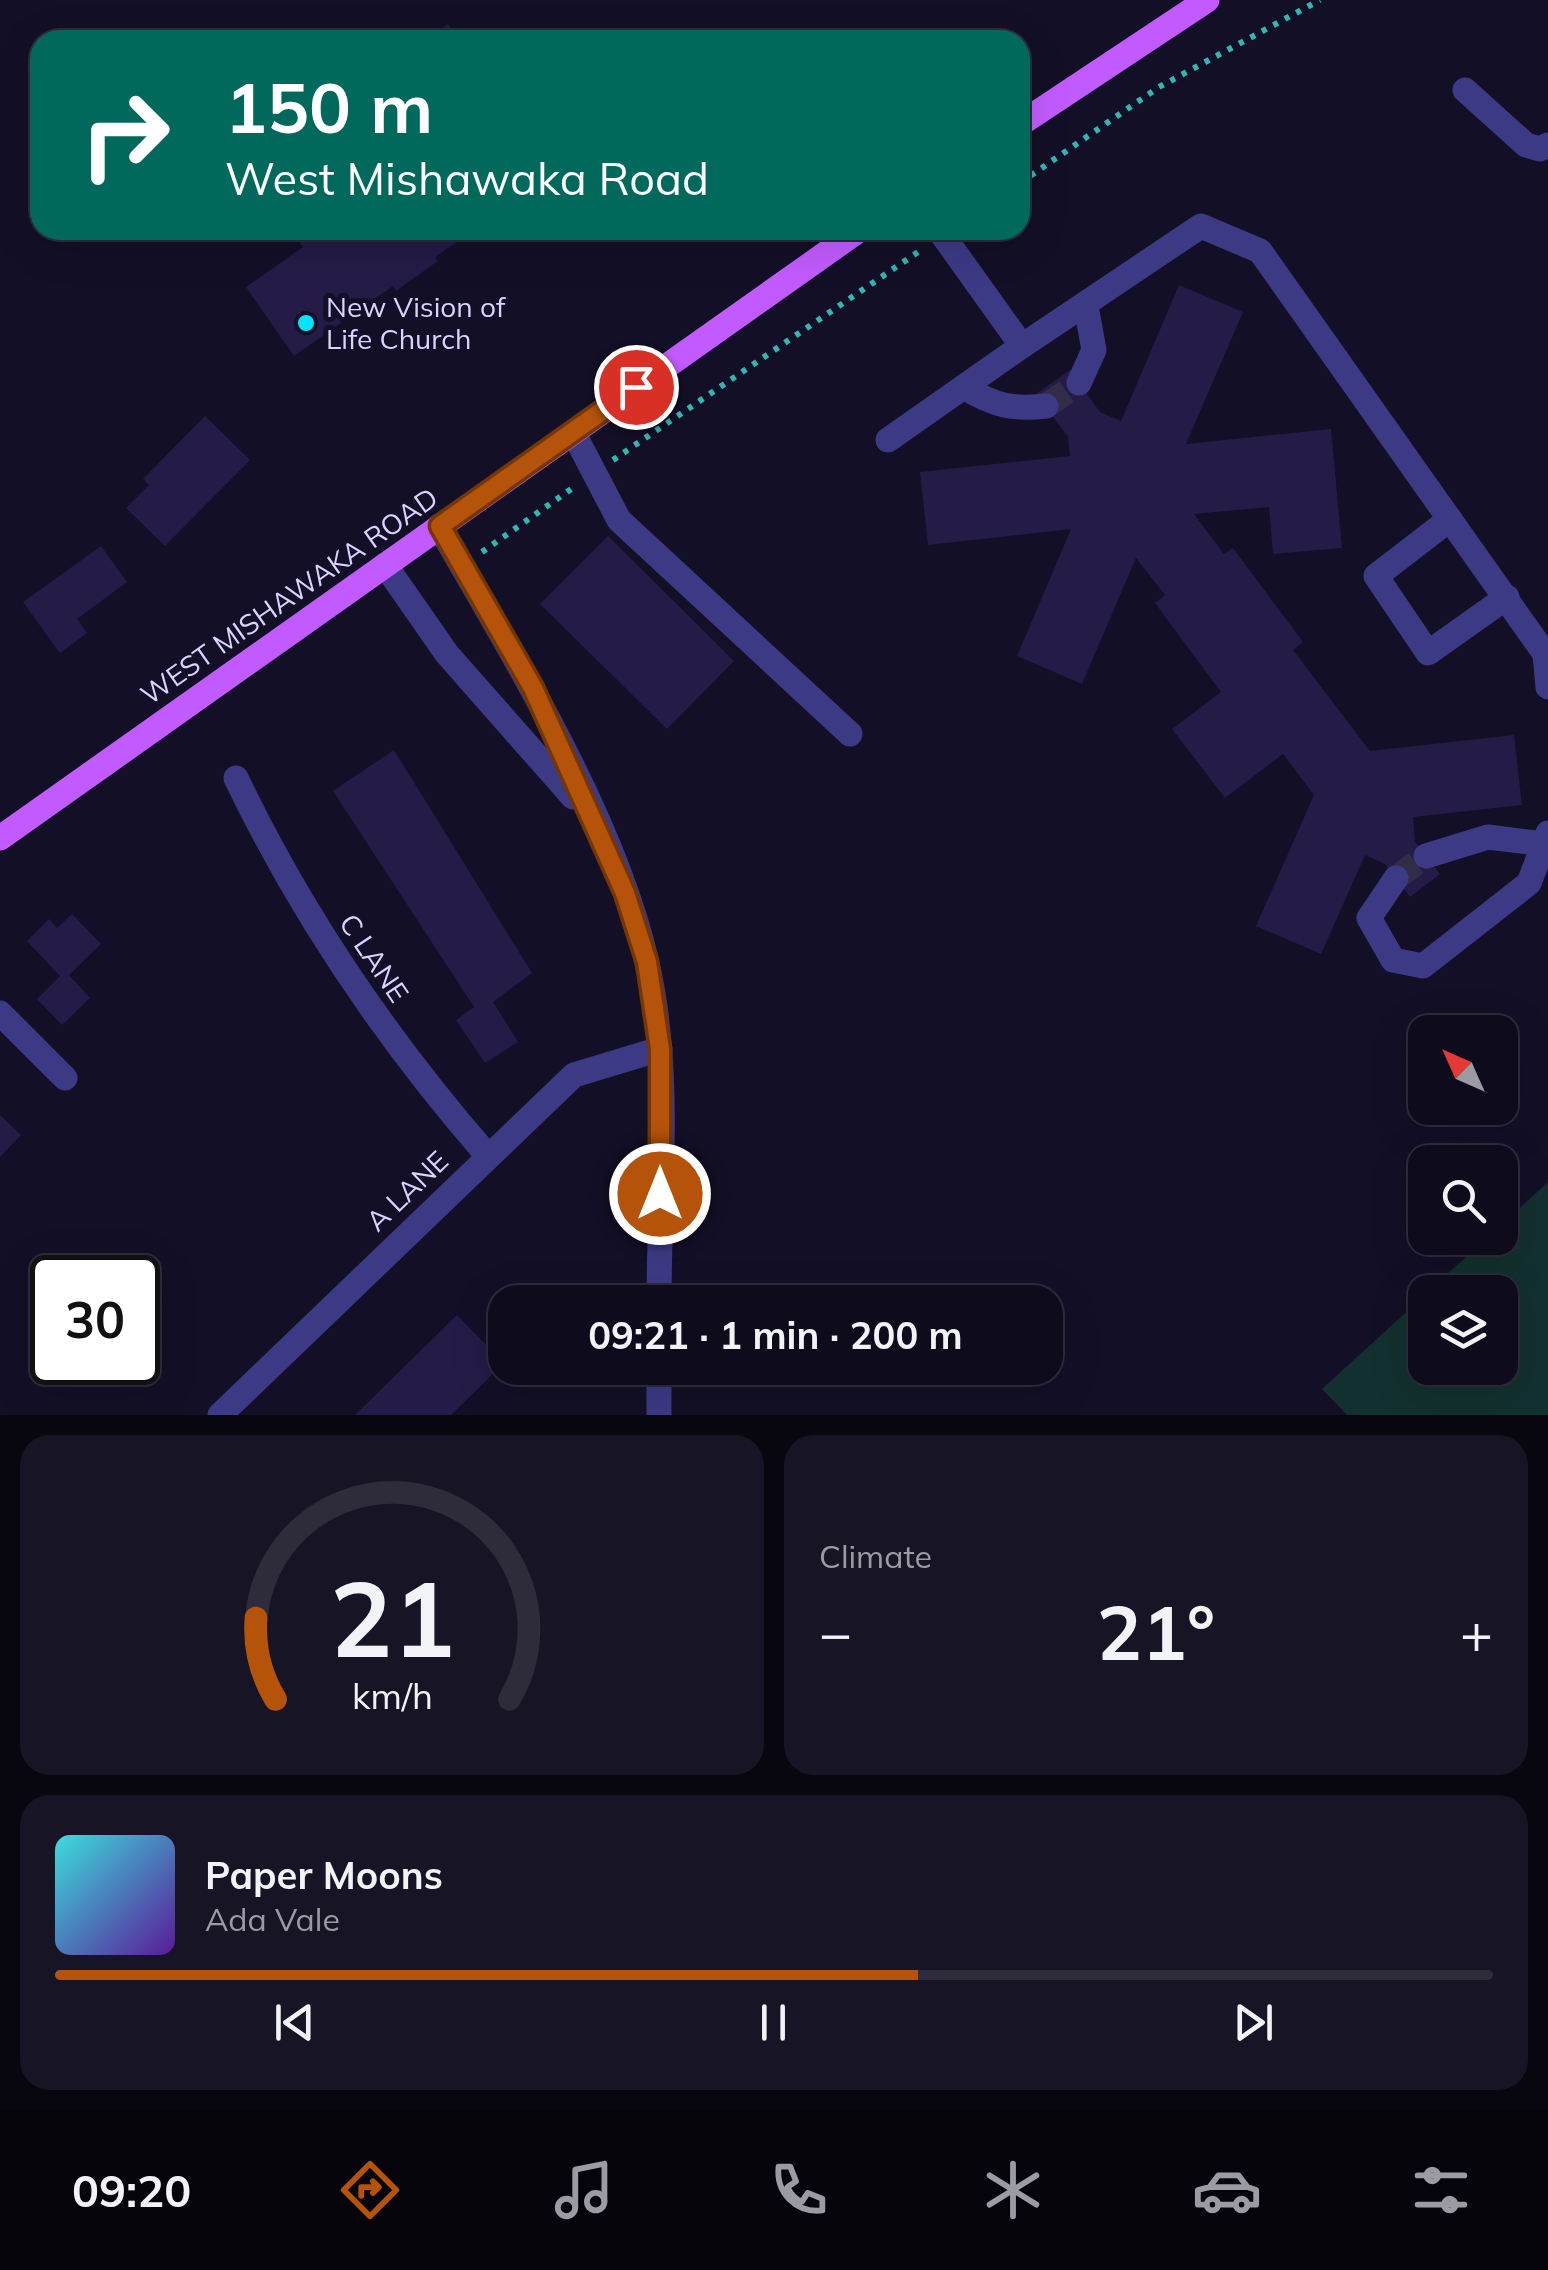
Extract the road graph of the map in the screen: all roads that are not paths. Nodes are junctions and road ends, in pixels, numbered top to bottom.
1 (1207, 0) edge
2 (1465, 90) dead end
3 (1030, 117) edge
4 (1548, 145) edge
5 (845, 240) edge
6 (946, 240) edge
7 (1086, 306) junction
8 (1022, 346) junction
9 (1079, 383) tunnel mouth
10 (964, 388) junction
11 (1046, 406) tunnel mouth
12 (573, 432) junction
13 (888, 440) dead end
14 (1450, 518) junction
15 (440, 526) junction
16 (385, 564) junction
17 (1506, 597) junction
18 (1548, 687) edge
19 (850, 734) dead end
20 (236, 778) dead end
21 (0, 838) edge
22 (1546, 838) edge
23 (604, 839) junction
24 (1426, 856) tunnel mouth
25 (1396, 878) tunnel mouth
26 (0, 1013) edge
27 (660, 1049) junction
28 (66, 1078) dead end
29 (487, 1155) junction
30 (659, 1285) edge
31 (659, 1385) edge
32 (220, 1415) edge
33 (659, 1415) edge

1 - 3 main road
2 - 4 street
5 - 12 main road, WEST MISHAWAKA ROAD
6 - 8 street
7 - 8 street
7 - 9 street
7 - 14 street
8 - 10 street
10 - 11 street
10 - 13 street
12 - 15 main road, WEST MISHAWAKA ROAD
12 - 19 street
14 - 17 street
14 - 17 street
15 - 16 main road, WEST MISHAWAKA ROAD
15 - 23 street
16 - 21 main road, WEST MISHAWAKA ROAD
16 - 23 street
17 - 18 street
20 - 29 street, C LANE
22 - 24 street
22 - 25 street
23 - 27 street
26 - 28 street
27 - 29 street, A LANE
27 - 30 street
29 - 32 street, A LANE
31 - 33 street

